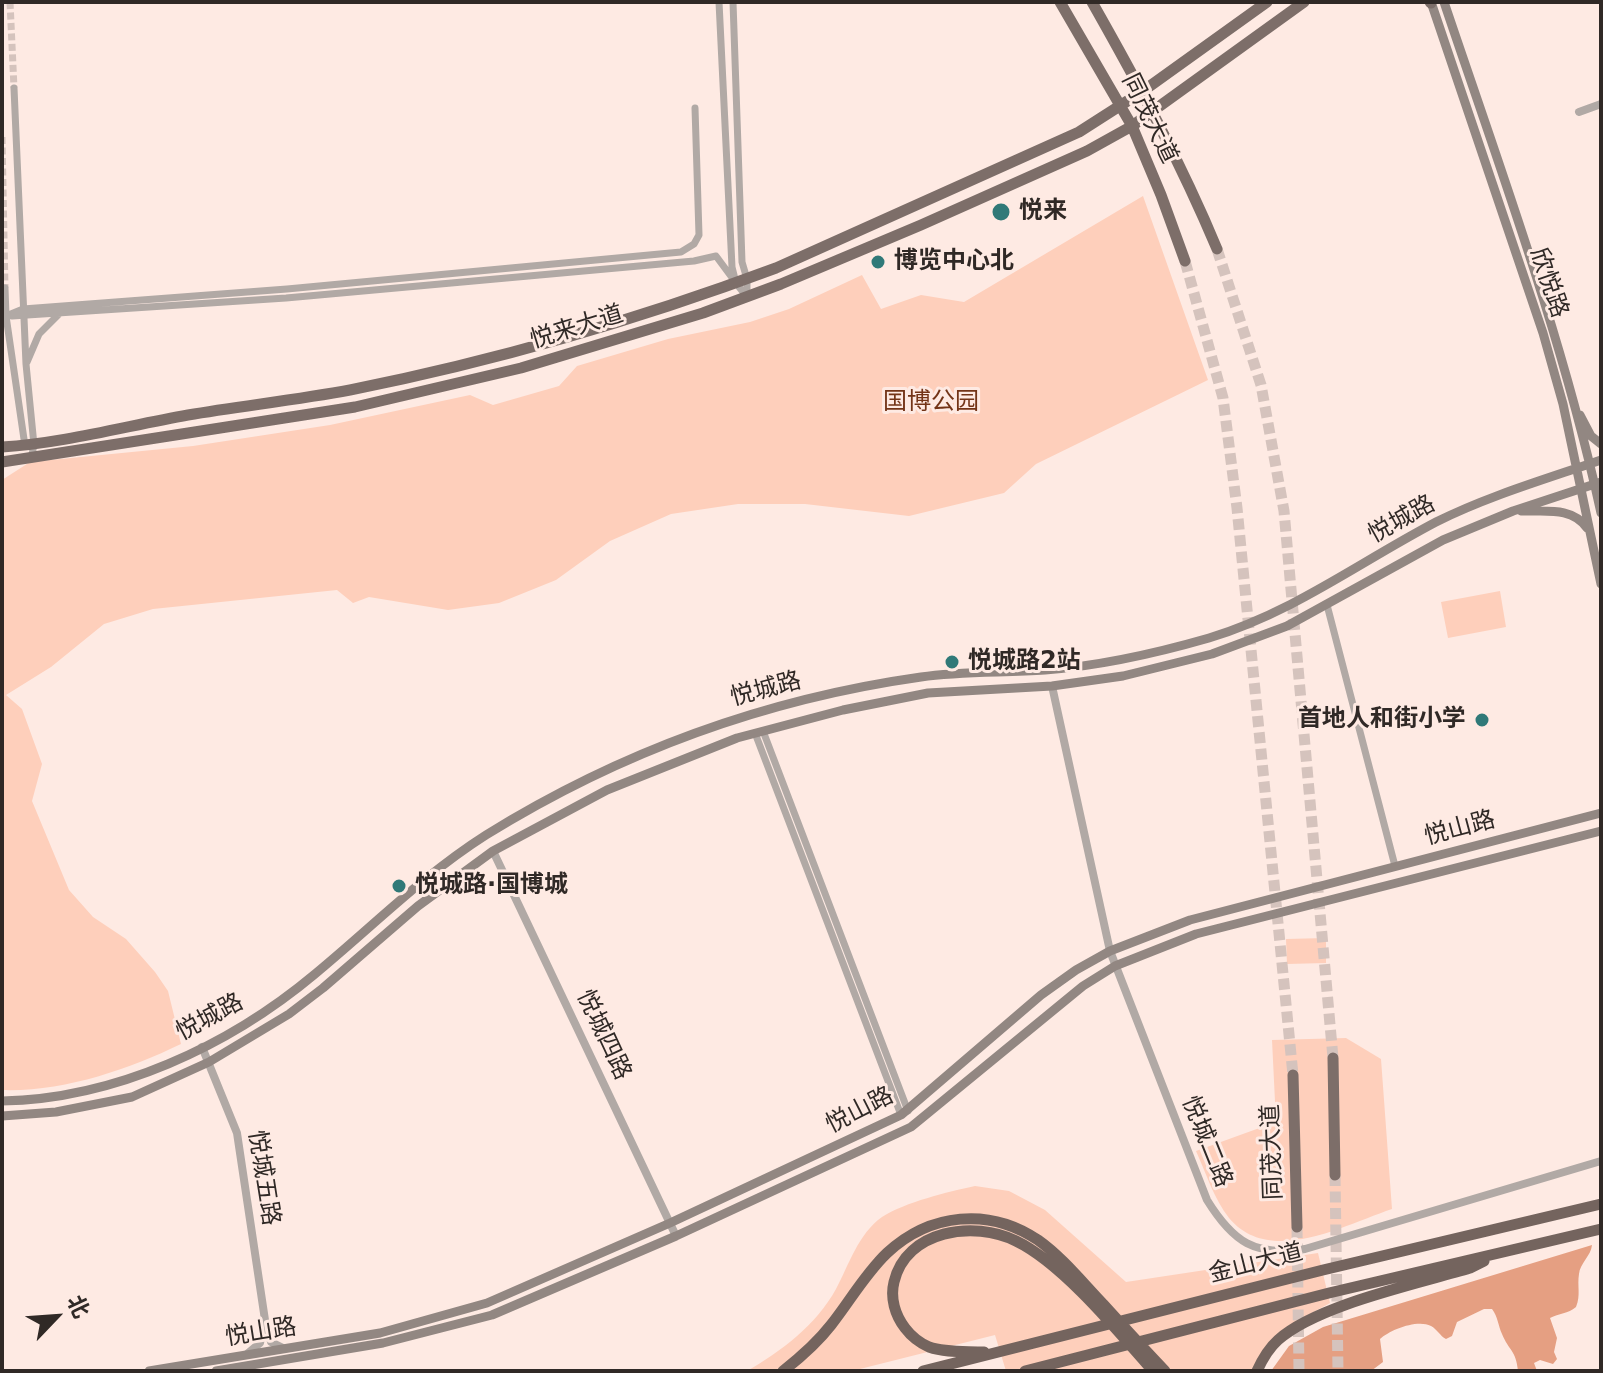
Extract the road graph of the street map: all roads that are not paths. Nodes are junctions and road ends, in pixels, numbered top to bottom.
1 (719, 2) edge
2 (733, 2) edge
3 (1060, 2) edge
4 (1092, 2) edge
5 (1267, 2) edge
6 (1304, 2) edge
7 (1431, 2) edge
8 (1444, 2) edge
9 (14, 88) tunnel mouth
10 (1143, 91) junction
11 (1601, 104) edge
12 (1121, 106) junction
13 (695, 108) dead end
14 (1153, 110) junction
15 (1579, 112) dead end
16 (1132, 126) junction
17 (1217, 249) tunnel mouth
18 (1185, 261) tunnel mouth
19 (742, 281) junction
20 (5, 288) dead end
21 (747, 297) junction
22 (24, 313) junction
23 (59, 314) junction
24 (6, 316) junction
25 (26, 364) junction
26 (1571, 398) junction
27 (1601, 444) edge
28 (30, 445) junction
29 (2, 447) edge
30 (31, 459) junction
31 (1601, 460) edge
32 (2, 462) edge
33 (1590, 464) junction
34 (1577, 468) junction
35 (1598, 483) edge
36 (1581, 488) junction
37 (1513, 511) junction
38 (1601, 513) edge
39 (1590, 531) junction
40 (1601, 584) edge
41 (1327, 605) junction
42 (1052, 686) junction
43 (759, 732) junction
44 (1601, 813) edge
45 (1601, 831) edge
46 (493, 851) junction
47 (1395, 866) junction
48 (1110, 951) junction
49 (1115, 966) junction
50 (202, 1047) junction
51 (1333, 1058) tunnel mouth
52 (209, 1062) junction
53 (1293, 1075) tunnel mouth
54 (2, 1101) edge
55 (905, 1113) junction
56 (2, 1116) edge
57 (1601, 1161) edge
58 (1335, 1175) tunnel mouth
59 (1601, 1204) edge
60 (670, 1223) junction
61 (1297, 1227) tunnel mouth
62 (1601, 1229) edge
63 (676, 1236) junction
64 (1505, 1251) junction
65 (1073, 1279) junction
66 (265, 1320) junction
67 (288, 1349) junction
68 (996, 1353) junction
69 (245, 1356) junction
70 (1152, 1365) edge
71 (149, 1371) edge
72 (216, 1371) edge
73 (783, 1371) edge
74 (923, 1371) edge
75 (1025, 1371) edge
76 (1165, 1371) edge
77 (1257, 1371) edge

1 - 19 street
2 - 19 street
3 - 12 main road, 同茂大道
4 - 10 main road, 同茂大道
5 - 10 main road, 悦来大道
6 - 14 main road, 悦来大道
7 - 34 main road, 欣悦路
8 - 26 main road, 欣悦路
9 - 22 street
10 - 12 main road, 悦来大道
10 - 14 main road, 同茂大道
11 - 15 street
12 - 16 main road, 同茂大道
12 - 19 main road, 悦来大道
13 - 22 street
14 - 16 main road, 悦来大道
14 - 17 main road, 同茂大道
16 - 18 main road, 同茂大道
16 - 21 main road, 悦来大道
19 - 21 street
19 - 23 street
19 - 28 main road, 悦来大道
20 - 24 street
21 - 30 main road, 悦来大道
22 - 23 street
22 - 24 street
22 - 25 street
23 - 25 street
24 - 28 street
25 - 28 street
26 - 27 main road
26 - 33 main road, 欣悦路
28 - 29 main road, 悦来大道
28 - 30 street
30 - 32 main road, 悦来大道
31 - 33 main road, 悦城路
33 - 34 main road, 悦城路
33 - 35 main road, 欣悦路
34 - 36 main road, 欣悦路
34 - 50 main road, 悦城路
35 - 36 main road, 悦城路
35 - 38 main road, 欣悦路
36 - 37 main road, 悦城路
36 - 39 main road, 欣悦路
37 - 39 main road
37 - 41 main road, 悦城路
39 - 40 main road, 欣悦路
41 - 42 main road, 悦城路
41 - 47 street
42 - 43 main road, 悦城路
42 - 48 street, 悦城二路
43 - 46 main road, 悦城路
43 - 55 street
44 - 47 main road, 悦山路
45 - 49 main road, 悦山路
46 - 52 main road, 悦城路
46 - 60 street, 悦城四路
47 - 48 main road, 悦山路
48 - 49 street, 悦城二路
48 - 55 main road, 悦山路
49 - 57 street, 悦城二路
49 - 63 main road, 悦山路
50 - 52 street, 悦城五路
50 - 54 main road, 悦城路
51 - 58 main road
52 - 56 main road, 悦城路
52 - 66 street, 悦城五路
53 - 61 main road, 同茂大道
55 - 60 main road, 悦山路
59 - 68 highway, 金山大道
60 - 63 street, 悦城四路
60 - 67 main road, 悦山路
62 - 64 highway, 金山大道
63 - 72 main road, 悦山路
64 - 75 highway, 金山大道
64 - 77 highway
65 - 68 highway
65 - 70 highway
65 - 73 highway
66 - 67 street
66 - 69 street
67 - 69 main road, 悦山路
68 - 74 highway, 金山大道
69 - 71 main road, 悦山路
70 - 76 highway

